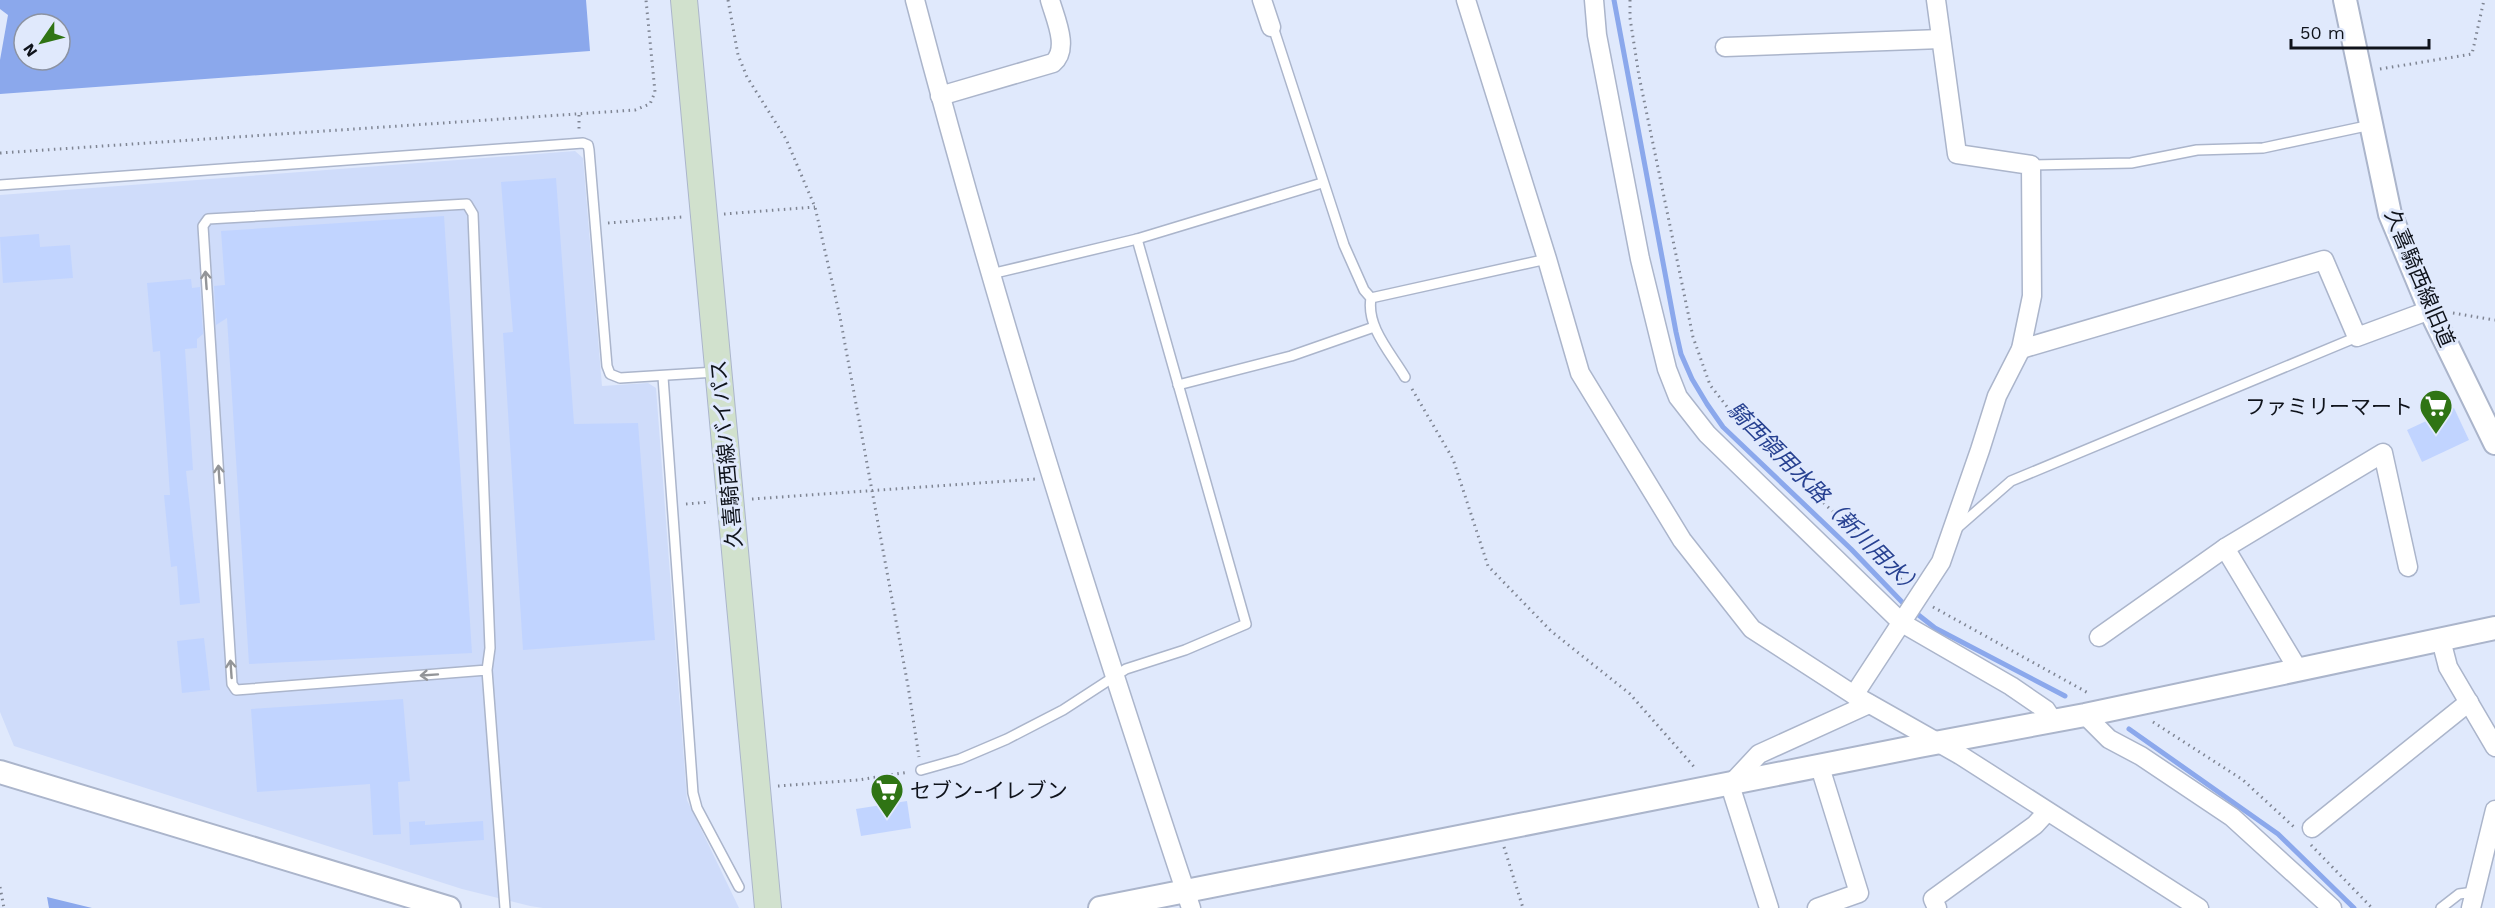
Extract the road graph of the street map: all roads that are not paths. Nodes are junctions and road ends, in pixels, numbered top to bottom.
1 (684, 0) edge
2 (915, 0) edge
3 (1050, 0) edge
4 (1262, 0) edge
5 (1466, 0) edge
6 (1594, 0) edge
7 (1936, 0) edge
8 (2345, 0) edge
9 (1271, 27) joint
10 (1941, 39) junction
11 (1725, 47) dead end
12 (940, 96) junction
13 (2371, 125) junction
14 (2031, 165) junction
15 (1322, 183) junction
16 (0, 185) edge
17 (1137, 239) junction
18 (1547, 259) junction
19 (991, 274) junction
20 (1371, 298) junction
21 (2430, 310) junction
22 (1374, 327) junction
23 (2357, 337) junction
24 (2020, 349) junction
25 (718, 372) junction
26 (663, 377) junction
27 (1405, 377) road end
28 (1178, 385) junction
29 (2495, 443) edge
30 (1951, 534) junction
31 (2225, 548) junction
32 (2408, 567) dead end
33 (1902, 623) junction
34 (2495, 628) edge
35 (2099, 637) dead end
36 (2441, 640) junction
37 (487, 670) junction
38 (2299, 671) junction
39 (1116, 675) junction
40 (1861, 699) junction
41 (2469, 702) junction
42 (2090, 708) junction
43 (2054, 722) junction
44 (1938, 743) junction
45 (2495, 747) edge
46 (1820, 767) junction
47 (921, 770) road end
48 (0, 772) edge
49 (1722, 787) junction
50 (2495, 810) edge
51 (2047, 812) junction
52 (2306, 834) road end
53 (739, 887) dead end
54 (1188, 899) edge
55 (2473, 900) edge
56 (449, 908) edge
57 (505, 908) edge
58 (768, 908) edge
59 (1100, 908) edge
60 (1769, 908) edge
61 (1817, 908) edge
62 (1937, 908) edge
63 (2199, 908) edge
64 (2332, 908) edge
65 (2441, 908) edge

1 - 25 main road, 久喜騎西線バイパス
2 - 12 street
3 - 12 street
4 - 9 street
5 - 18 street
6 - 33 street
7 - 10 street
8 - 13 street, 久喜騎西線旧道
9 - 15 lane
10 - 11 street
10 - 14 street
12 - 19 street
13 - 14 lane
13 - 21 street, 久喜騎西線旧道
14 - 24 street
15 - 17 lane
15 - 20 lane
16 - 26 lane
17 - 19 lane
17 - 28 lane
18 - 20 lane
18 - 40 street
19 - 39 street
20 - 22 lane
21 - 23 street
21 - 29 street, 久喜騎西線旧道
22 - 27 lane
22 - 28 lane
23 - 24 street
23 - 30 lane
24 - 30 street
25 - 26 lane
25 - 58 main road, 久喜騎西線バイパス
26 - 53 lane
28 - 39 lane
30 - 33 street
31 - 32 street
31 - 35 street
31 - 38 street
33 - 40 street
33 - 43 street
34 - 36 street
36 - 38 street
36 - 41 street
37 -> 37 lane
37 - 57 lane
38 - 42 street
39 - 47 lane
39 - 54 street
40 - 44 street
40 - 49 street
41 - 45 street
41 - 52 street
42 - 43 street
42 - 64 street
43 - 44 street
44 - 46 street
44 - 51 street
46 - 49 street
46 - 61 street
48 - 56 street
49 - 54 street
49 - 60 street
50 - 55 street
51 - 62 street
51 - 63 street
54 - 59 street
55 - 65 lane

